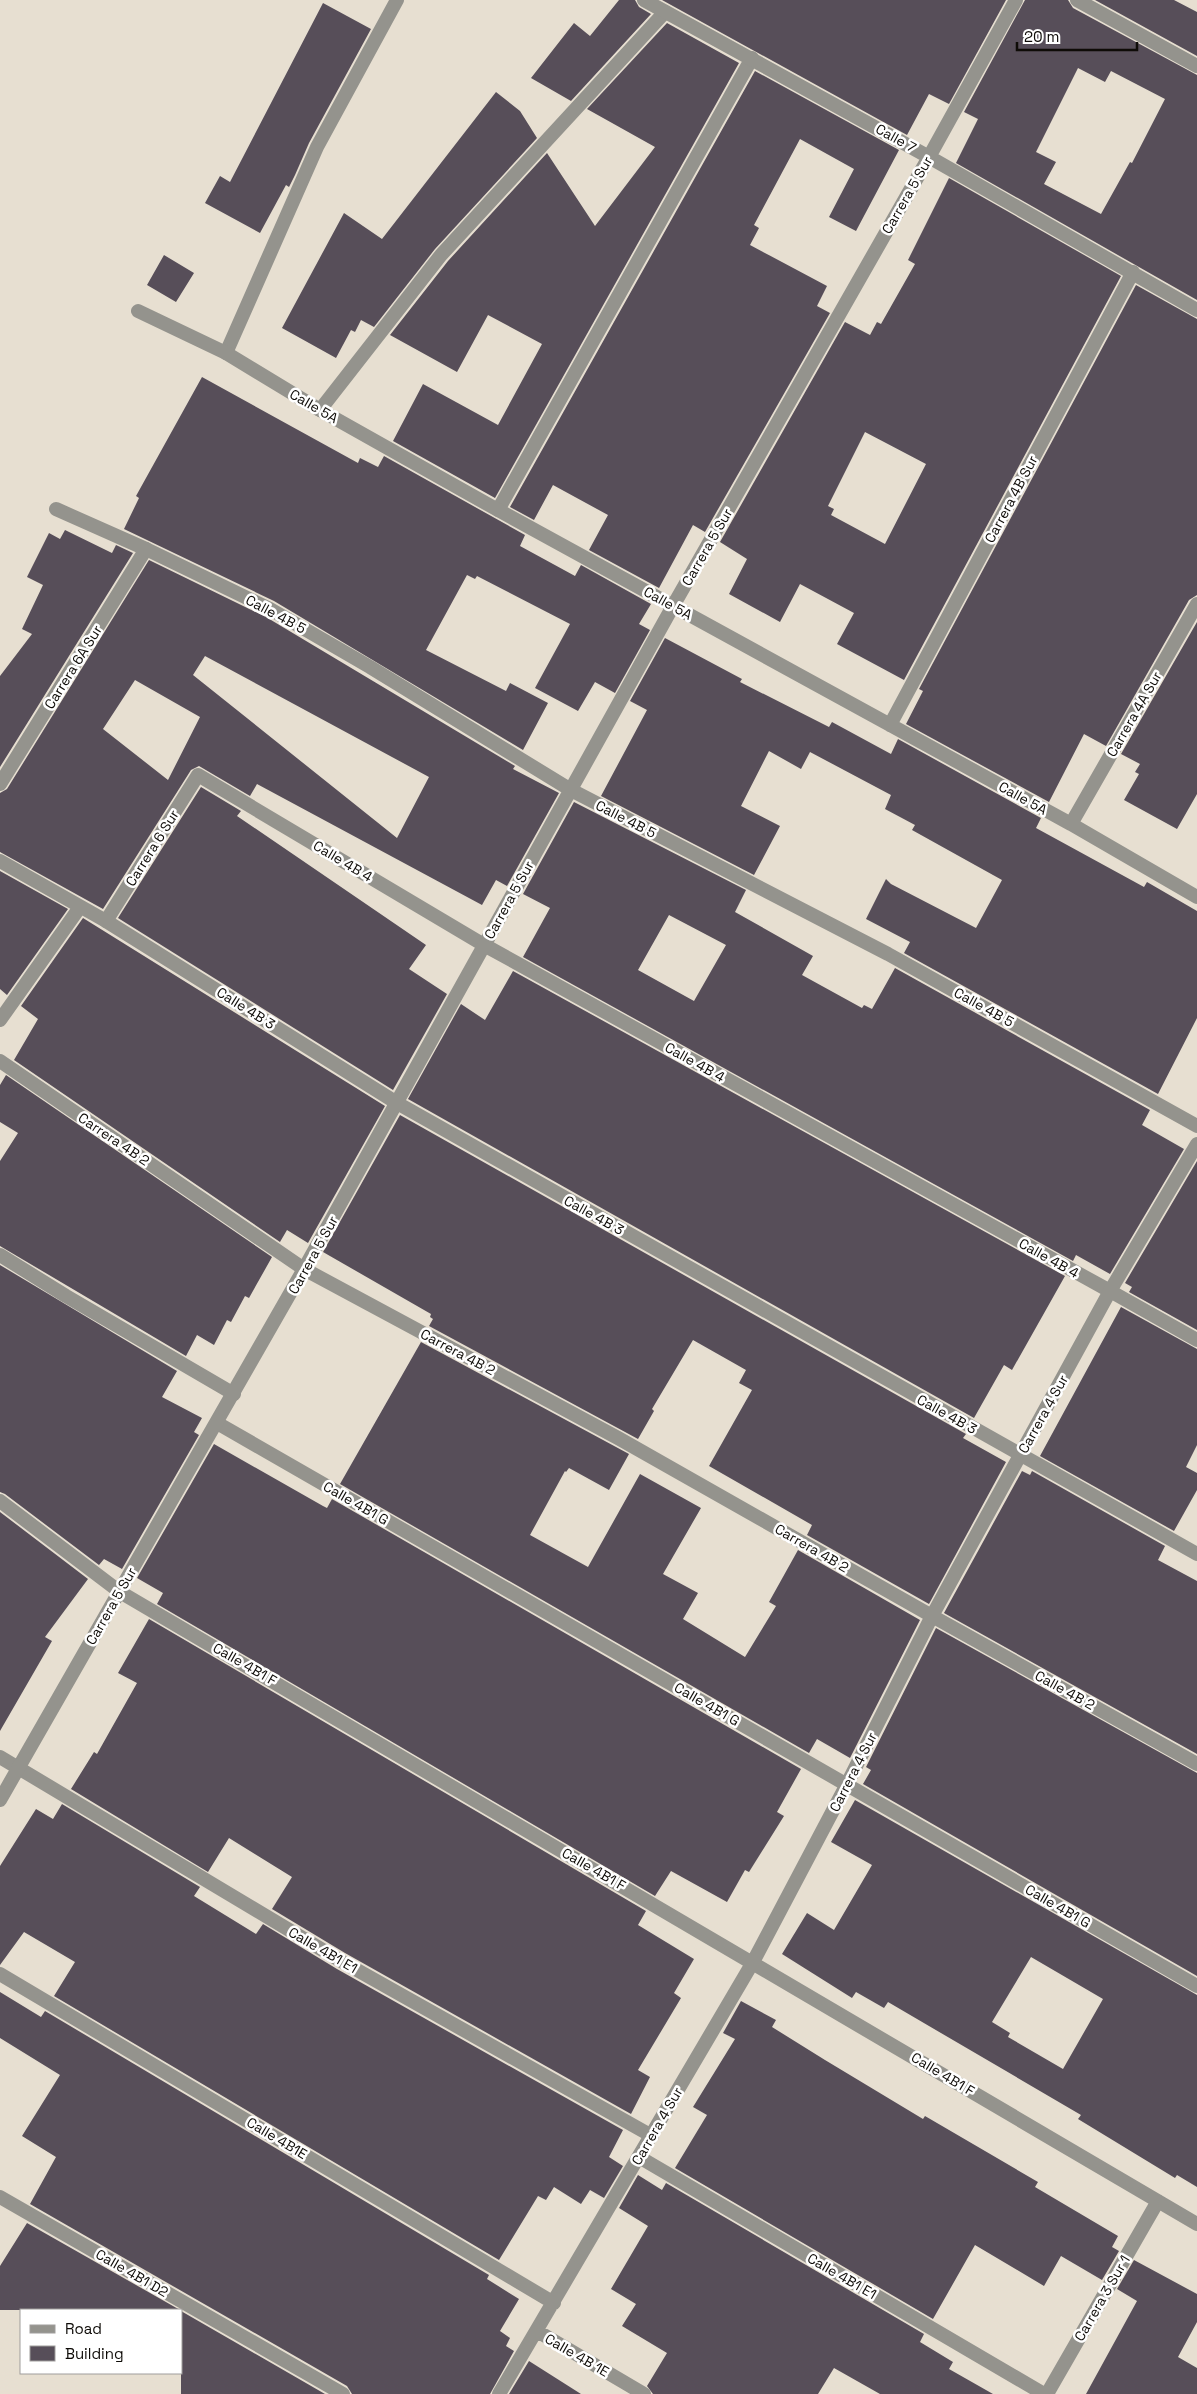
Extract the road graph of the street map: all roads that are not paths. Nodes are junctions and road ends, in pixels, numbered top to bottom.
1 (397, 0) edge
2 (644, 0) edge
3 (1016, 0) edge
4 (1077, 0) edge
5 (665, 12) junction
6 (752, 58) junction
7 (1197, 66) edge
8 (929, 156) junction
9 (1132, 272) junction
10 (1197, 310) edge
11 (138, 311) dead end
12 (226, 353) junction
13 (320, 410) junction
14 (56, 509) dead end
15 (498, 510) junction
16 (146, 549) junction
17 (1197, 604) edge
18 (673, 606) junction
19 (890, 725) junction
20 (198, 775) joint
21 (0, 784) edge
22 (570, 790) junction
23 (1071, 824) junction
24 (0, 861) edge
25 (1197, 897) edge
26 (80, 906) junction
27 (106, 921) junction
28 (484, 945) junction
29 (0, 1020) edge
30 (0, 1061) edge
31 (397, 1103) junction
32 (1197, 1126) edge
33 (1197, 1144) edge
34 (0, 1255) edge
35 (304, 1270) junction
36 (1110, 1291) junction
37 (1197, 1340) edge
38 (234, 1394) junction
39 (216, 1423) junction
40 (1020, 1455) junction
41 (0, 1501) edge
42 (1197, 1554) edge
43 (120, 1592) junction
44 (932, 1616) junction
45 (0, 1756) edge
46 (1197, 1764) edge
47 (18, 1768) junction
48 (847, 1784) junction
49 (0, 1800) edge
50 (753, 1962) junction
51 (0, 1974) edge
52 (1197, 1986) edge
53 (652, 2136) junction
54 (639, 2157) junction
55 (0, 2197) edge
56 (1158, 2201) junction
57 (1197, 2224) edge
58 (554, 2303) junction
59 (537, 2332) junction
60 (343, 2394) edge
61 (498, 2394) edge
62 (644, 2394) edge
63 (1046, 2394) edge

1 - 12 street
2 - 5 street, Calle 7
3 - 8 street, Carrera 5 Sur
4 - 7 street
5 - 6 street, Calle 7
5 - 13 street
6 - 8 street, Calle 7
6 - 15 street
8 - 9 street, Calle 7
8 - 18 street, Carrera 5 Sur
9 - 10 street, Calle 7
9 - 19 street, Carrera 4B Sur
11 - 12 street, Calle 5A
12 - 13 street, Calle 5A
13 - 15 street, Calle 5A
14 - 16 street, Calle 4B 5
15 - 18 street, Calle 5A
16 - 21 street, Carrera 6A Sur
16 - 22 street, Calle 4B 5
17 - 23 street, Carrera 4A Sur
18 - 19 street, Calle 5A
18 - 22 street, Carrera 5 Sur
19 - 23 street, Calle 5A
20 - 27 street, Carrera 6 Sur
20 - 28 street, Calle 4B 4
22 - 28 street, Carrera 5 Sur
22 - 32 street, Calle 4B 5
23 - 25 street, Calle 5A
24 - 26 street, Calle 4B 3
26 - 27 street, Calle 4B 3
26 - 29 street
27 - 31 street, Calle 4B 3
28 - 31 street, Carrera 5 Sur
28 - 36 street, Calle 4B 4
30 - 35 street, Carrera 4B 2
31 - 35 street, Carrera 5 Sur
31 - 40 street, Calle 4B 3
33 - 36 street, Carrera 4 Sur
34 - 38 street
35 - 38 street, Carrera 5 Sur
35 - 44 street, Carrera 4B 2
36 - 37 street, Calle 4B 4
36 - 40 street, Carrera 4 Sur
38 - 39 street, Carrera 5 Sur
39 - 43 street, Carrera 5 Sur
39 - 48 street, Calle 4B1 G
40 - 42 street, Calle 4B 3
40 - 44 street, Carrera 4 Sur
41 - 43 street, Calle 4B1 F
43 - 47 street, Carrera 5 Sur
43 - 50 street, Calle 4B1 F
44 - 46 street, Calle 4B 2
44 - 48 street, Carrera 4 Sur
45 - 47 street, Calle 4B1 E1
47 - 49 street, Carrera 5 Sur
47 - 53 street, Calle 4B1 E1
48 - 50 street, Carrera 4 Sur
48 - 52 street, Calle 4B1 G
50 - 53 street, Carrera 4 Sur
50 - 56 street, Calle 4B1 F
51 - 58 street, Calle 4B1E
53 - 54 street, Carrera 4 Sur
54 - 58 street, Carrera 4 Sur
54 - 63 street, Calle 4B1 E1
55 - 60 street, Calle 4B1 D2
56 - 57 street, Calle 4B1 F
56 - 63 street, Carrera 3 Sur 1
58 - 59 street, Carrera 4 Sur
59 - 61 street, Carrera 4 Sur
59 - 62 street, Calle 4B 1E

